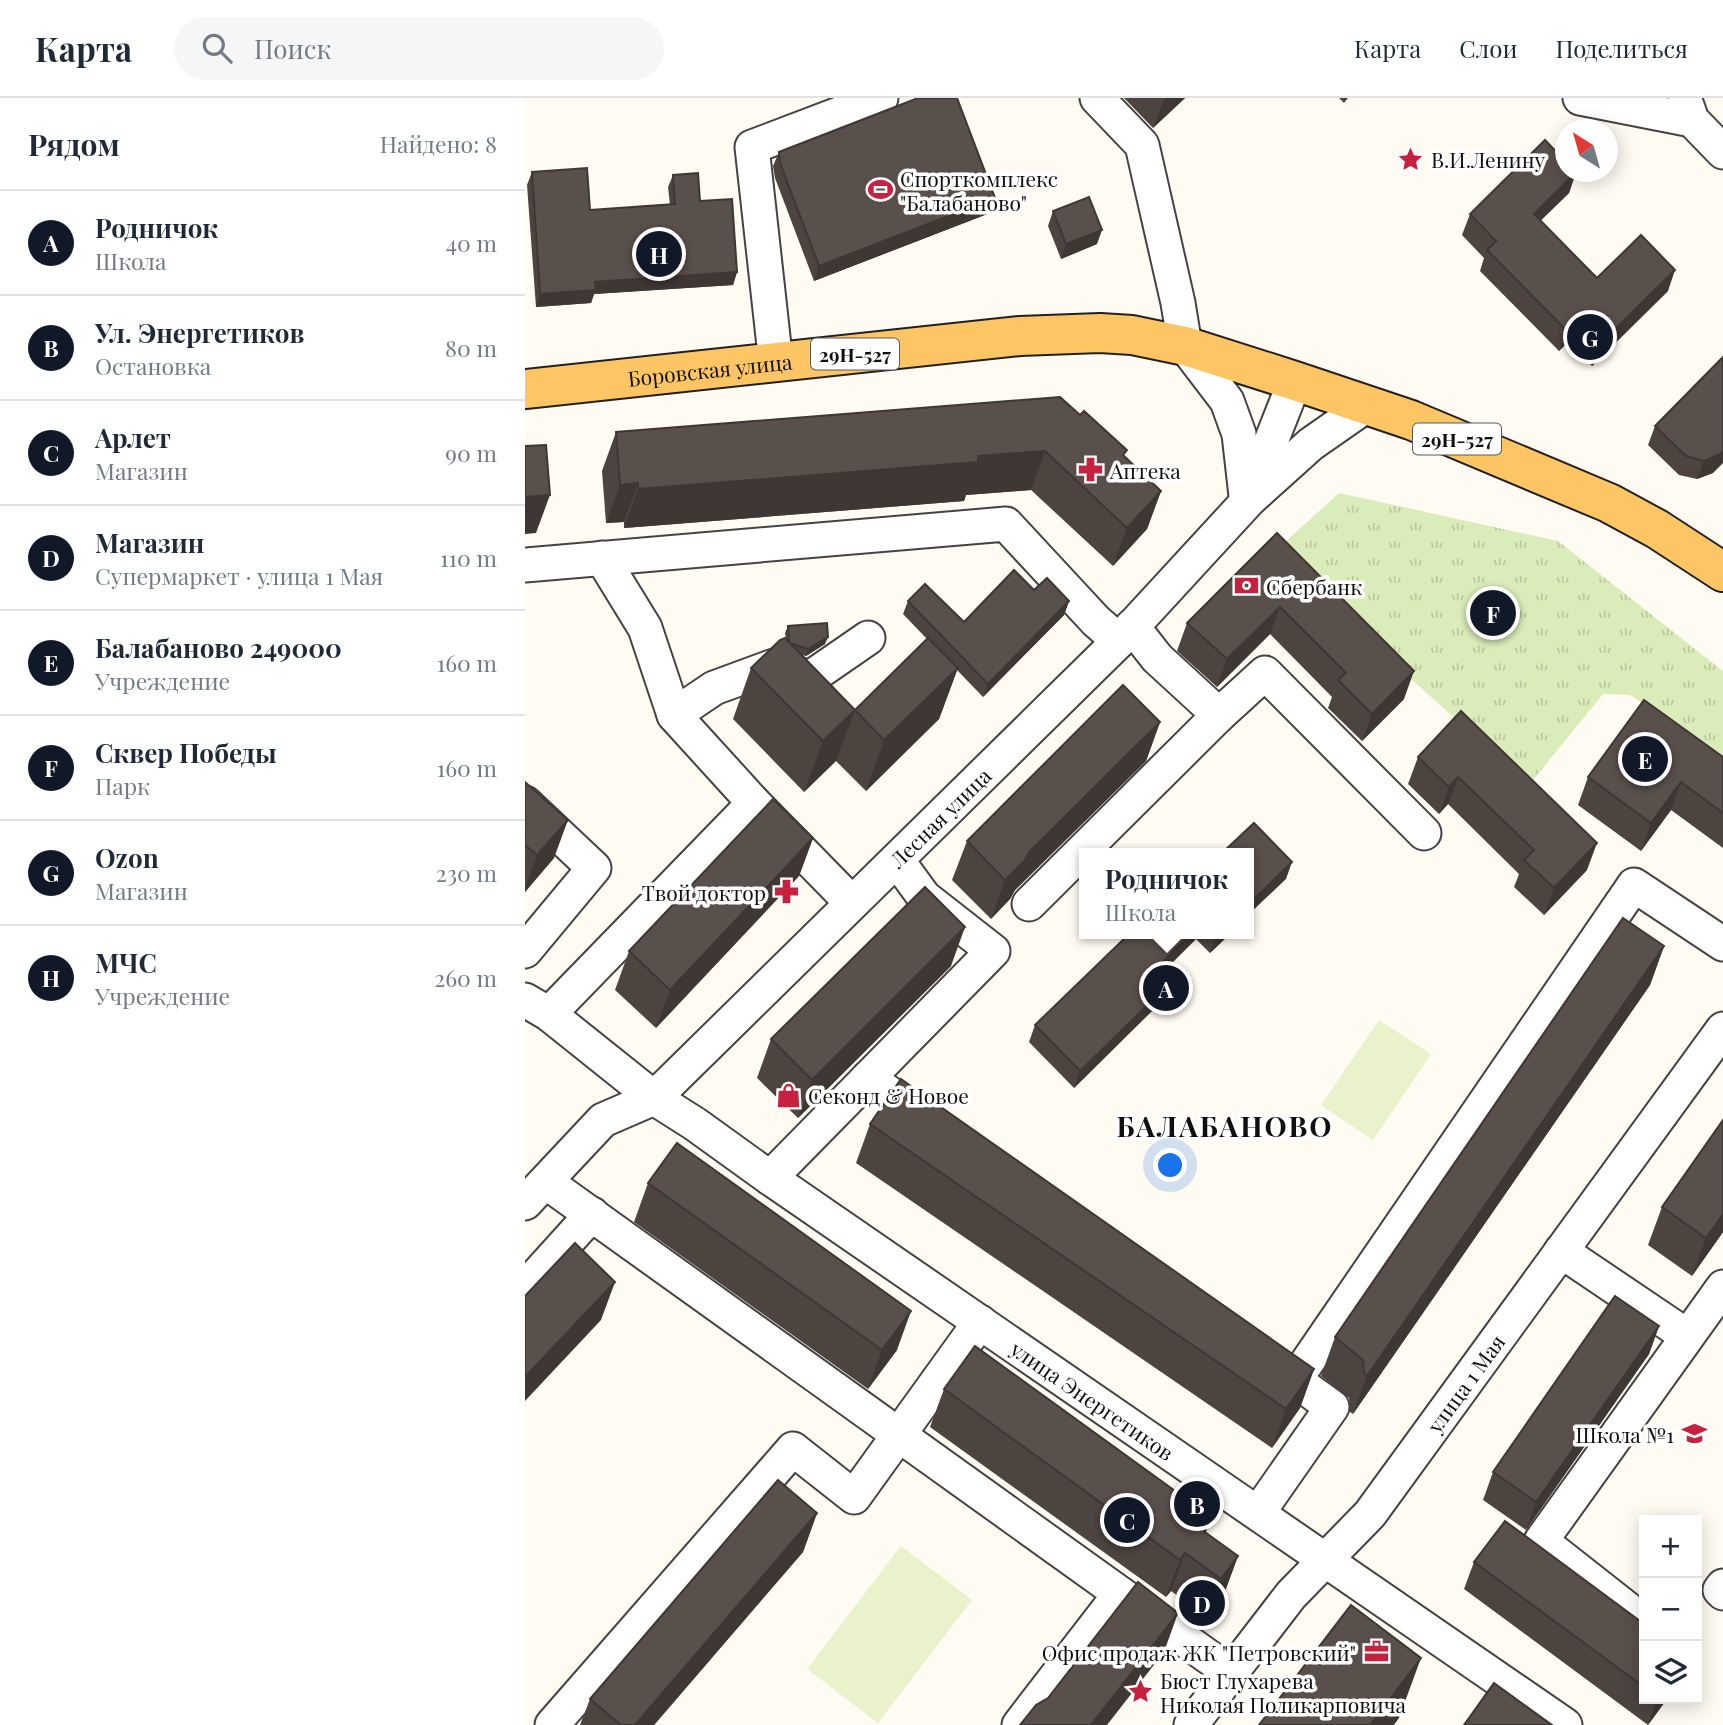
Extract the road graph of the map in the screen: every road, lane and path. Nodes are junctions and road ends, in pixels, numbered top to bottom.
1 (881, 98) edge
2 (1097, 98) edge
3 (1580, 98) edge
4 (1688, 109) edge
5 (1723, 152) edge
6 (1185, 346) junction
7 (776, 364) junction
8 (1295, 381) junction
9 (525, 389) edge
10 (1367, 405) junction
11 (1247, 502) junction
12 (602, 558) junction
13 (525, 565) edge
14 (1720, 565) edge
15 (1126, 633) junction
16 (868, 638) dead end
17 (674, 715) junction
18 (1219, 715) junction
19 (525, 803) edge
20 (754, 803) junction
21 (1424, 833) dead end
22 (1085, 848) edge
23 (1079, 854) edge
24 (897, 860) junction
25 (851, 902) junction
26 (1029, 904) dead end
27 (1723, 944) edge
28 (525, 951) edge
29 (537, 1007) edge
30 (1717, 1053) edge
31 (868, 1078) junction
32 (654, 1098) junction
33 (958, 1142) edge
34 (770, 1178) junction
35 (535, 1192) edge
36 (592, 1214) junction
37 (1561, 1251) junction
38 (1723, 1287) edge
39 (525, 1288) edge
40 (980, 1322) junction
41 (1687, 1336) junction
42 (1250, 1348) edge
43 (1295, 1380) junction
44 (900, 1435) junction
45 (1258, 1513) junction
46 (1326, 1559) junction
47 (1723, 1587) edge
48 (1723, 1593) edge
49 (1121, 1594) junction
50 (1639, 1618) edge
51 (1231, 1673) junction
52 (552, 1725) edge
53 (1019, 1725) edge
54 (1191, 1725) edge
55 (1565, 1725) edge

1 - 7 street
2 - 6 street
3 - 4 street
4 - 5 street
6 - 7 main road, Боровская улица / 29Н-527
6 - 8 main road, 29Н-527
6 - 11 street
7 - 9 main road, Боровская улица / 29Н-527
8 - 10 main road, 29Н-527
8 - 11 street, Лесная улица
10 - 11 street
10 - 14 main road, 29Н-527
11 - 15 street, Лесная улица
12 - 13 street
12 - 15 street
12 - 17 street
15 - 18 street
15 - 24 street, Лесная улица
16 - 17 street
17 - 20 street
18 - 21 street
18 - 22 street
19 - 28 street
20 - 25 street
20 - 29 street
23 - 26 street
24 - 25 street, Лесная улица
24 - 31 street
25 - 32 street, Лесная улица
27 - 43 street
29 - 32 street, улица Энергетиков
30 - 37 street, улица 1 Мая
31 - 33 street
31 - 34 street
32 - 34 street, улица Энергетиков
32 - 35 street, Лесная улица
34 - 40 street, улица Энергетиков
35 - 36 street
36 - 39 street
36 - 44 street
37 - 41 street
37 - 46 street, улица 1 Мая
38 - 41 street
40 - 44 street
40 - 45 street, улица Энергетиков
41 - 50 street
42 - 43 street
43 - 45 street
44 - 49 street
44 - 52 street
45 - 46 street, улица Энергетиков
46 - 51 street, улица 1 Мая
46 - 55 street, улица Энергетиков
47 - 48 street
49 - 51 street
49 - 53 street
51 - 54 street, улица 1 Мая

